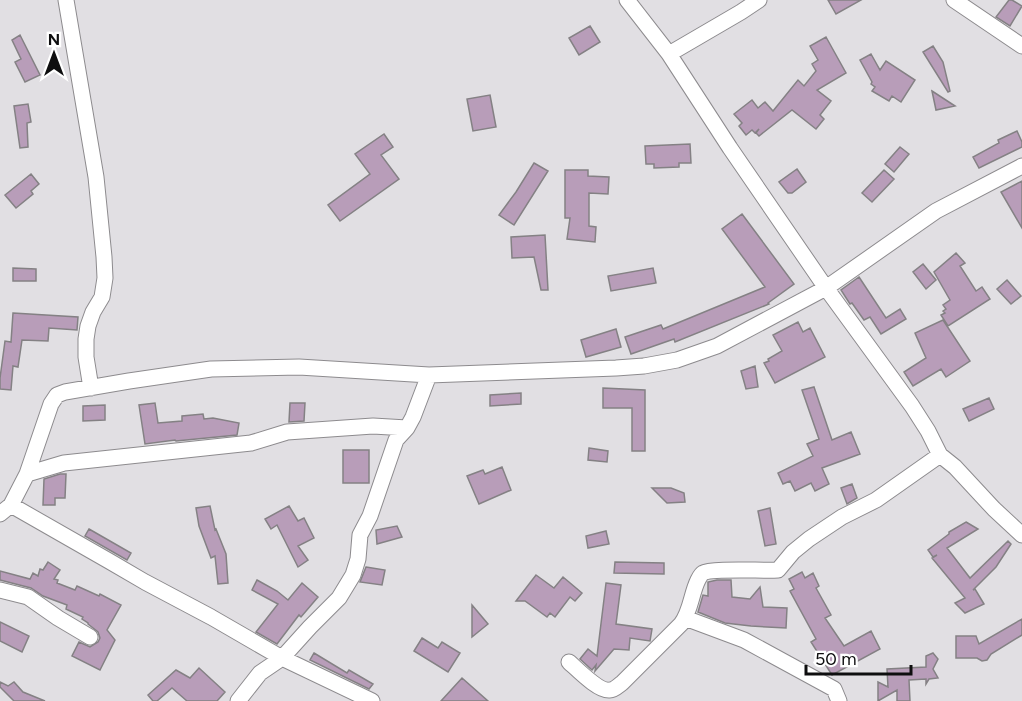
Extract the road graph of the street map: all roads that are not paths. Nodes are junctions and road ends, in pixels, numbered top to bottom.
1 (66, 0) edge
2 (627, 0) edge
3 (759, 0) edge
4 (954, 0) edge
5 (1022, 46) edge
6 (669, 54) junction
7 (1022, 166) edge
8 (826, 288) junction
9 (429, 375) junction
10 (91, 388) junction
11 (407, 428) junction
12 (940, 456) junction
13 (27, 474) junction
14 (5, 510) edge
15 (1022, 535) edge
16 (0, 590) edge
17 (685, 618) junction
18 (90, 637) dead end
19 (282, 658) junction
20 (569, 662) dead end
21 (238, 701) edge
22 (372, 701) edge
23 (839, 701) edge

1 - 10 street
2 - 6 street
3 - 6 street
4 - 5 street
6 - 8 street
7 - 8 street
8 - 9 street
8 - 12 street
9 - 10 street
9 - 11 street
10 - 13 street
11 - 13 street
11 - 19 street
12 - 15 street
12 - 17 street
13 - 14 street
14 - 19 street
16 - 18 street
17 - 20 street
17 - 23 street
19 - 21 street
19 - 22 street

